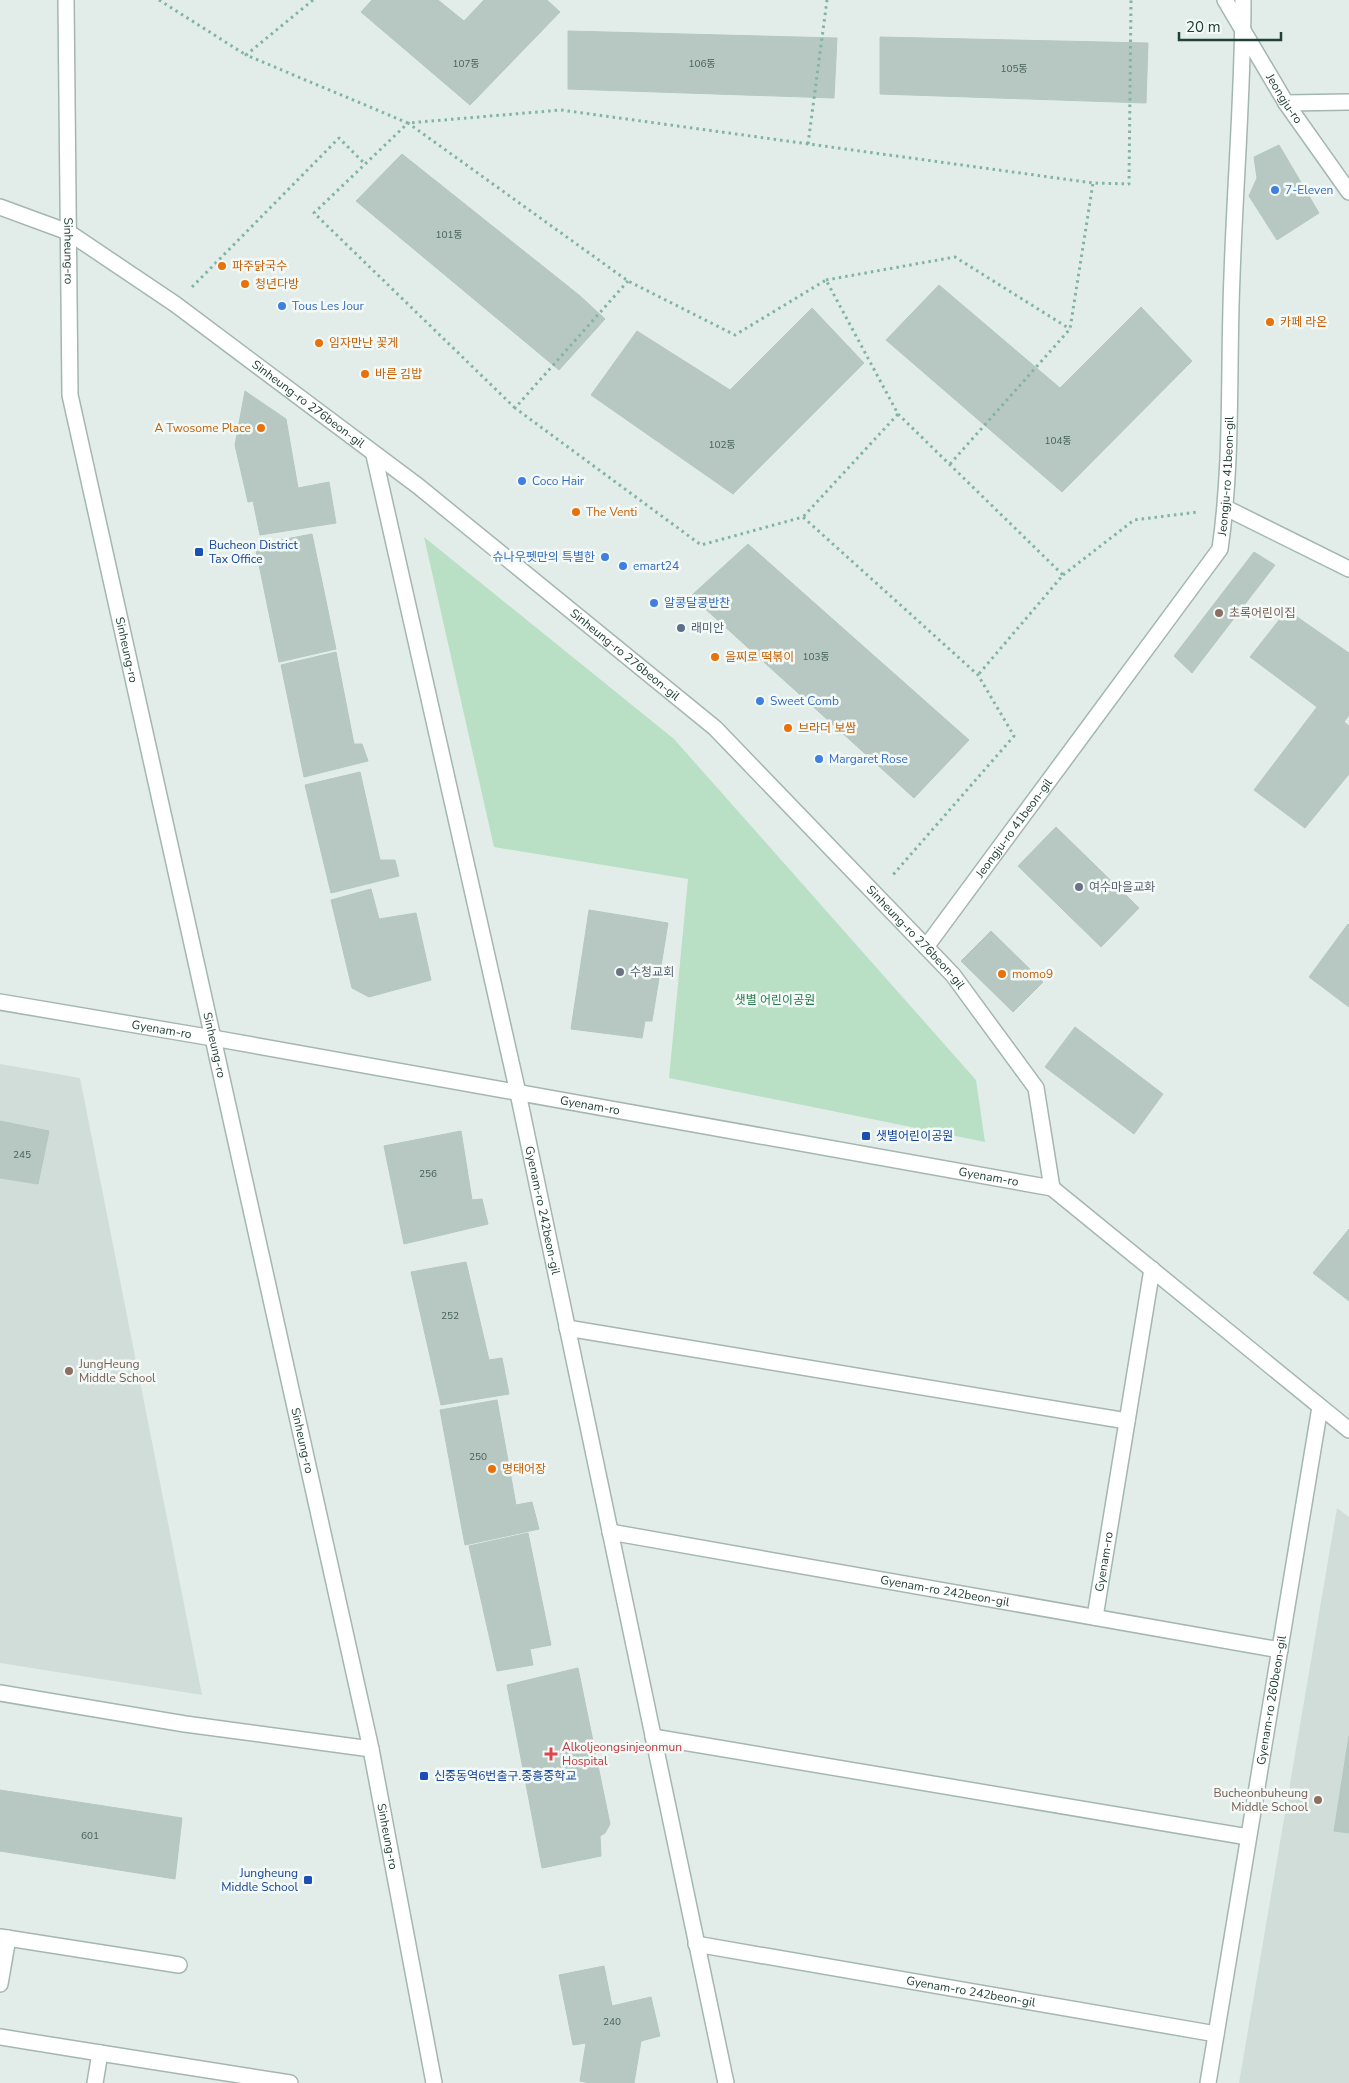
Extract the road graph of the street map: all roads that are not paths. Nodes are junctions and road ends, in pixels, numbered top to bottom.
1 (66, 0) edge
2 (1225, 0) edge
3 (1243, 0) edge
4 (1243, 30) junction
5 (1286, 102) junction
6 (1349, 102) edge
7 (1349, 192) edge
8 (0, 206) edge
9 (68, 232) junction
10 (374, 455) junction
11 (1226, 508) junction
12 (1349, 569) edge
13 (926, 947) junction
14 (0, 1002) edge
15 (213, 1038) junction
16 (518, 1093) junction
17 (1052, 1188) junction
18 (1152, 1269) junction
19 (567, 1328) junction
20 (1320, 1407) junction
21 (1127, 1421) junction
22 (1349, 1430) edge
23 (610, 1532) junction
24 (1095, 1617) junction
25 (1280, 1650) junction
26 (0, 1693) edge
27 (653, 1737) junction
28 (371, 1749) junction
29 (1248, 1837) junction
30 (4, 1938) edge
31 (696, 1944) junction
32 (179, 1965) dead end
33 (0, 1984) edge
34 (1216, 2034) junction
35 (0, 2037) edge
36 (100, 2053) junction
37 (95, 2083) edge
38 (290, 2083) edge
39 (434, 2083) edge
40 (726, 2083) edge
41 (1208, 2083) edge

1 - 9 street, Sinheung-ro
2 - 4 street, Jeongju-ro
3 - 4 street, Jeongju-ro 41beon-gil
4 - 5 street, Jeongju-ro
4 - 11 street, Jeongju-ro 41beon-gil
5 - 6 street
5 - 7 street, Jeongju-ro
8 - 9 street, Sinheung-ro 276beon-gil
9 - 10 street, Sinheung-ro 276beon-gil
9 - 15 street, Sinheung-ro
10 - 13 street, Sinheung-ro 276beon-gil
10 - 16 street, Gyenam-ro 242beon-gil
11 - 12 street
11 - 13 street, Jeongju-ro 41beon-gil
13 - 17 street, Sinheung-ro 276beon-gil
14 - 15 street, Gyenam-ro
15 - 16 street, Gyenam-ro
15 - 28 street, Sinheung-ro
16 - 17 street, Gyenam-ro
16 - 19 street, Gyenam-ro 242beon-gil
17 - 18 street, Gyenam-ro
18 - 20 street, Gyenam-ro
18 - 21 street, Gyenam-ro
19 - 21 street
19 - 23 street, Gyenam-ro 242beon-gil
20 - 22 street, Gyenam-ro
20 - 25 street, Gyenam-ro 260beon-gil
21 - 24 street, Gyenam-ro
23 - 24 street, Gyenam-ro 242beon-gil
23 - 27 street, Gyenam-ro 242beon-gil
24 - 25 street, Gyenam-ro 242beon-gil
25 - 29 street, Gyenam-ro 260beon-gil
26 - 28 street
27 - 29 street
27 - 31 street, Gyenam-ro 242beon-gil
28 - 39 street, Sinheung-ro
29 - 34 street, Gyenam-ro 260beon-gil
30 - 32 street
30 - 33 street
31 - 34 street, Gyenam-ro 242beon-gil
31 - 40 street, Gyenam-ro 242beon-gil
34 - 41 street, Gyenam-ro 260beon-gil
35 - 36 street
36 - 37 street
36 - 38 street

